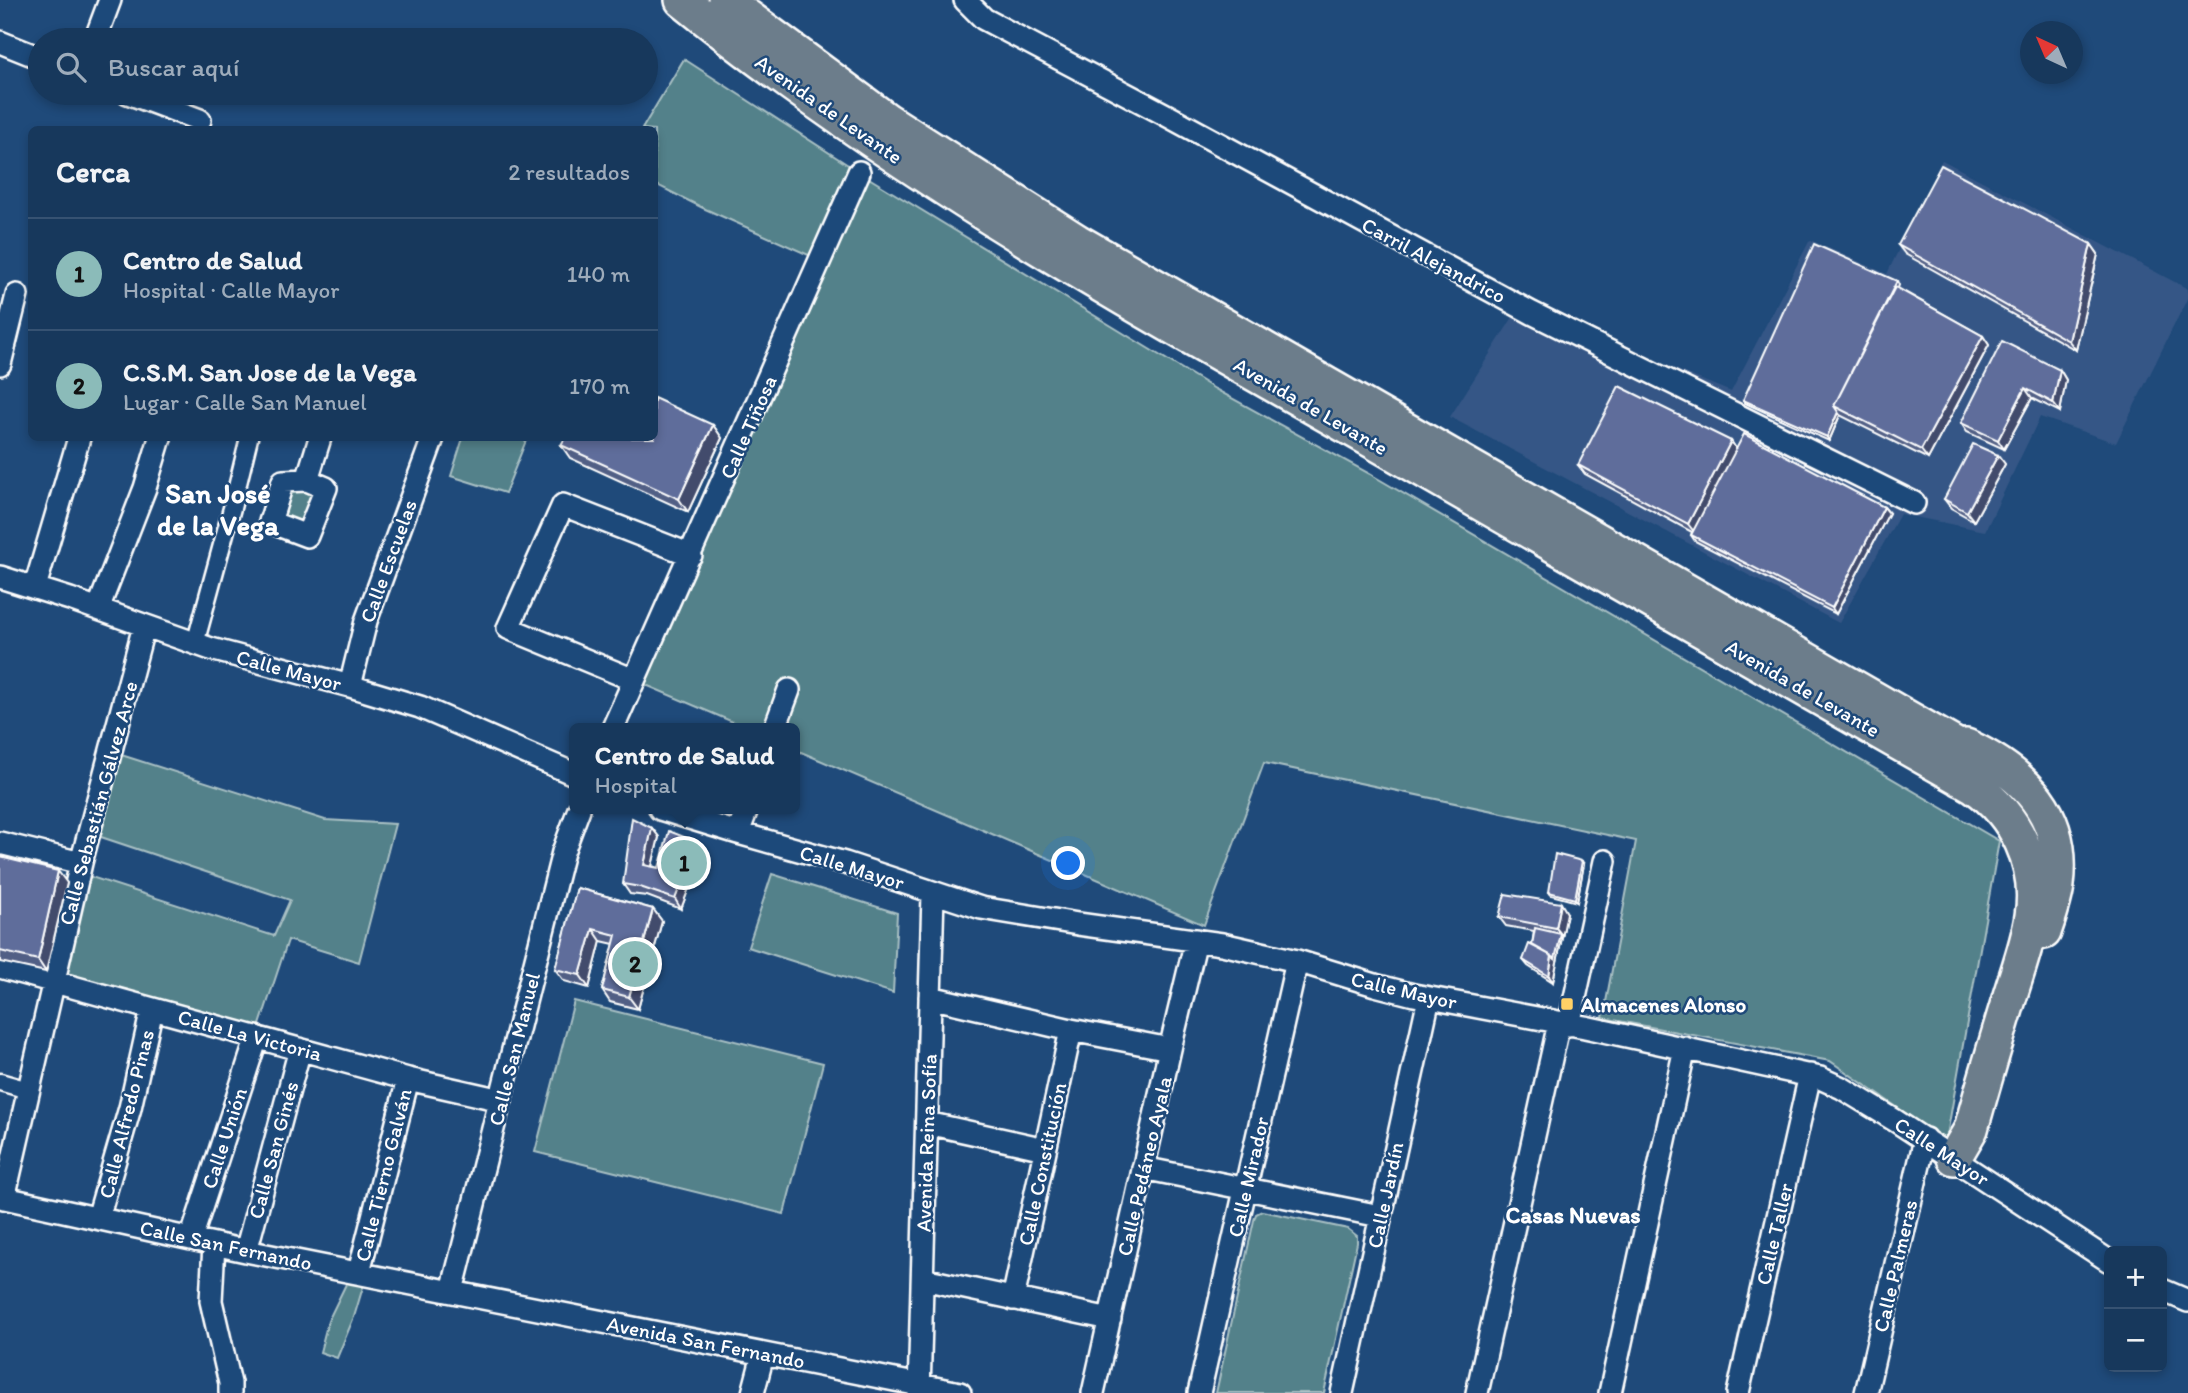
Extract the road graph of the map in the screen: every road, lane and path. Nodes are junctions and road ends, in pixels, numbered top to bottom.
1 (110, 0) edge
2 (682, 0) edge
3 (725, 0) edge
4 (965, 0) edge
5 (100, 28) edge
6 (0, 42) edge
7 (28, 53) edge
8 (160, 105) edge
9 (200, 120) dead end
10 (859, 172) dead end
11 (17, 295) dead end
12 (0, 364) edge
13 (78, 441) edge
14 (159, 441) edge
15 (248, 441) edge
16 (319, 441) edge
17 (432, 441) edge
18 (307, 480) dead end
19 (1914, 503) dead end
20 (691, 555) junction
21 (0, 577) edge
22 (35, 587) junction
23 (98, 609) junction
24 (145, 625) junction
25 (195, 644) junction
26 (634, 680) junction
27 (350, 686) junction
28 (789, 690) dead end
29 (1907, 717) junction
30 (615, 723) edge
31 (777, 723) edge
32 (569, 772) edge
33 (1961, 779) junction
34 (577, 814) edge
35 (676, 814) edge
36 (745, 814) edge
37 (738, 834) junction
38 (0, 843) edge
39 (1605, 861) dead end
40 (81, 863) junction
41 (933, 894) junction
42 (1196, 940) junction
43 (1297, 961) junction
44 (0, 968) edge
45 (53, 981) junction
46 (930, 997) junction
47 (1429, 998) junction
48 (152, 1009) junction
49 (1564, 1024) junction
50 (1071, 1030) junction
51 (257, 1037) junction
52 (1685, 1048) junction
53 (300, 1049) junction
54 (1170, 1049) junction
55 (1811, 1075) junction
56 (408, 1079) junction
57 (0, 1082) edge
58 (29, 1090) junction
59 (501, 1100) junction
60 (927, 1123) junction
61 (1925, 1139) junction
62 (1045, 1149) junction
63 (1964, 1165) junction
64 (1143, 1168) junction
65 (1245, 1188) junction
66 (2, 1197) edge
67 (1380, 1216) junction
68 (98, 1218) junction
69 (191, 1239) junction
70 (214, 1244) junction
71 (246, 1251) junction
72 (2104, 1258) edge
73 (359, 1272) junction
74 (923, 1279) junction
75 (452, 1291) junction
76 (2167, 1292) edge
77 (1013, 1299) junction
78 (2188, 1301) edge
79 (1110, 1320) junction
80 (762, 1355) junction
81 (920, 1389) edge
82 (230, 1393) edge
83 (753, 1393) edge
84 (960, 1393) edge
85 (1093, 1393) edge
86 (1199, 1393) edge
87 (1342, 1393) edge
88 (1477, 1393) edge
89 (1610, 1393) edge
90 (1738, 1393) edge
91 (1866, 1393) edge

1 - 5 street
2 - 33 main road, Avenida de Levante
3 - 29 main road, Avenida de Levante
4 - 19 street, Carril Alejandrico
6 - 7 street
8 - 9 street
10 - 20 street, Calle Tiñosa
11 - 12 street
13 - 22 street
14 - 23 street
15 - 25 street
16 - 18 street
17 - 27 street, Calle Escuelas
20 - 26 street, Calle Tiñosa
20 - 26 street
21 - 22 street, Calle Mayor
22 - 23 street, Calle Mayor
23 - 24 street, Calle Mayor
24 - 25 street, Calle Mayor
24 - 40 street, Calle Sebastián Gálvez Arce
25 - 27 street, Calle Mayor
26 - 30 street, Calle Tiñosa
27 - 32 street, Calle Mayor
28 - 31 street
29 - 33 main road, Avenida de Levante
29 - 63 main road, Avenida de Levante
33 - 63 main road, Avenida de Levante
34 - 59 street, Calle San Manuel
35 - 37 street, Calle Mayor
36 - 37 street
37 - 41 street, Calle Mayor
38 - 40 street
39 - 49 street
40 - 45 street, Calle Sebastián Gálvez Arce
41 - 42 street, Calle Mayor
41 - 46 street, Avenida Reina Sofía
42 - 43 street, Calle Mayor
42 - 54 street, Calle Pedáneo Ayala
43 - 47 street, Calle Mayor
43 - 65 street, Calle Mirador
44 - 45 street, Calle La Victoria
45 - 48 street, Calle La Victoria
45 - 58 street, Calle Sebastián Gálvez Arce
46 - 50 street
46 - 60 street, Avenida Reina Sofía
47 - 49 street, Calle Mayor
47 - 67 street, Calle Jardín
48 - 51 street, Calle La Victoria
48 - 68 street, Calle Alfredo Pinas
49 - 52 street, Calle Mayor
49 - 88 street
50 - 54 street
50 - 62 street, Calle Constitución
51 - 53 street, Calle La Victoria
51 - 69 street, Calle Unión
52 - 55 street, Calle Mayor
52 - 89 street
53 - 56 street, Calle La Victoria
53 - 71 street, Calle San Ginés
54 - 64 street, Calle Pedáneo Ayala
55 - 61 street, Calle Mayor
55 - 90 street, Calle Taller
56 - 59 street, Calle La Victoria
56 - 73 street, Calle Tierno Galván
57 - 58 street
58 - 66 street, Calle Sebastián Gálvez Arce
59 - 75 street, Calle San Manuel
60 - 62 street
60 - 74 street, Avenida Reina Sofía
61 - 63 street, Calle Mayor
61 - 91 street, Calle Palmeras
62 - 77 street, Calle Constitución
63 - 72 street, Calle Mayor
64 - 65 street
64 - 79 street, Calle Pedáneo Ayala
65 - 67 street
65 - 86 street, Calle Mirador
66 - 68 street, Calle San Fernando
67 - 87 street, Calle Jardín
68 - 69 street, Calle San Fernando
69 - 70 street, Calle San Fernando
70 - 71 street, Calle San Fernando
70 - 82 street
71 - 73 street, Calle San Fernando
73 - 75 street, Calle San Fernando
74 - 77 street
74 - 81 street, Avenida Reina Sofía
75 - 80 street, Avenida San Fernando
76 - 78 street
77 - 79 street
79 - 85 street, Calle Pedáneo Ayala
80 - 81 street, Avenida San Fernando
80 - 83 street
81 - 84 street, Avenida San Fernando

